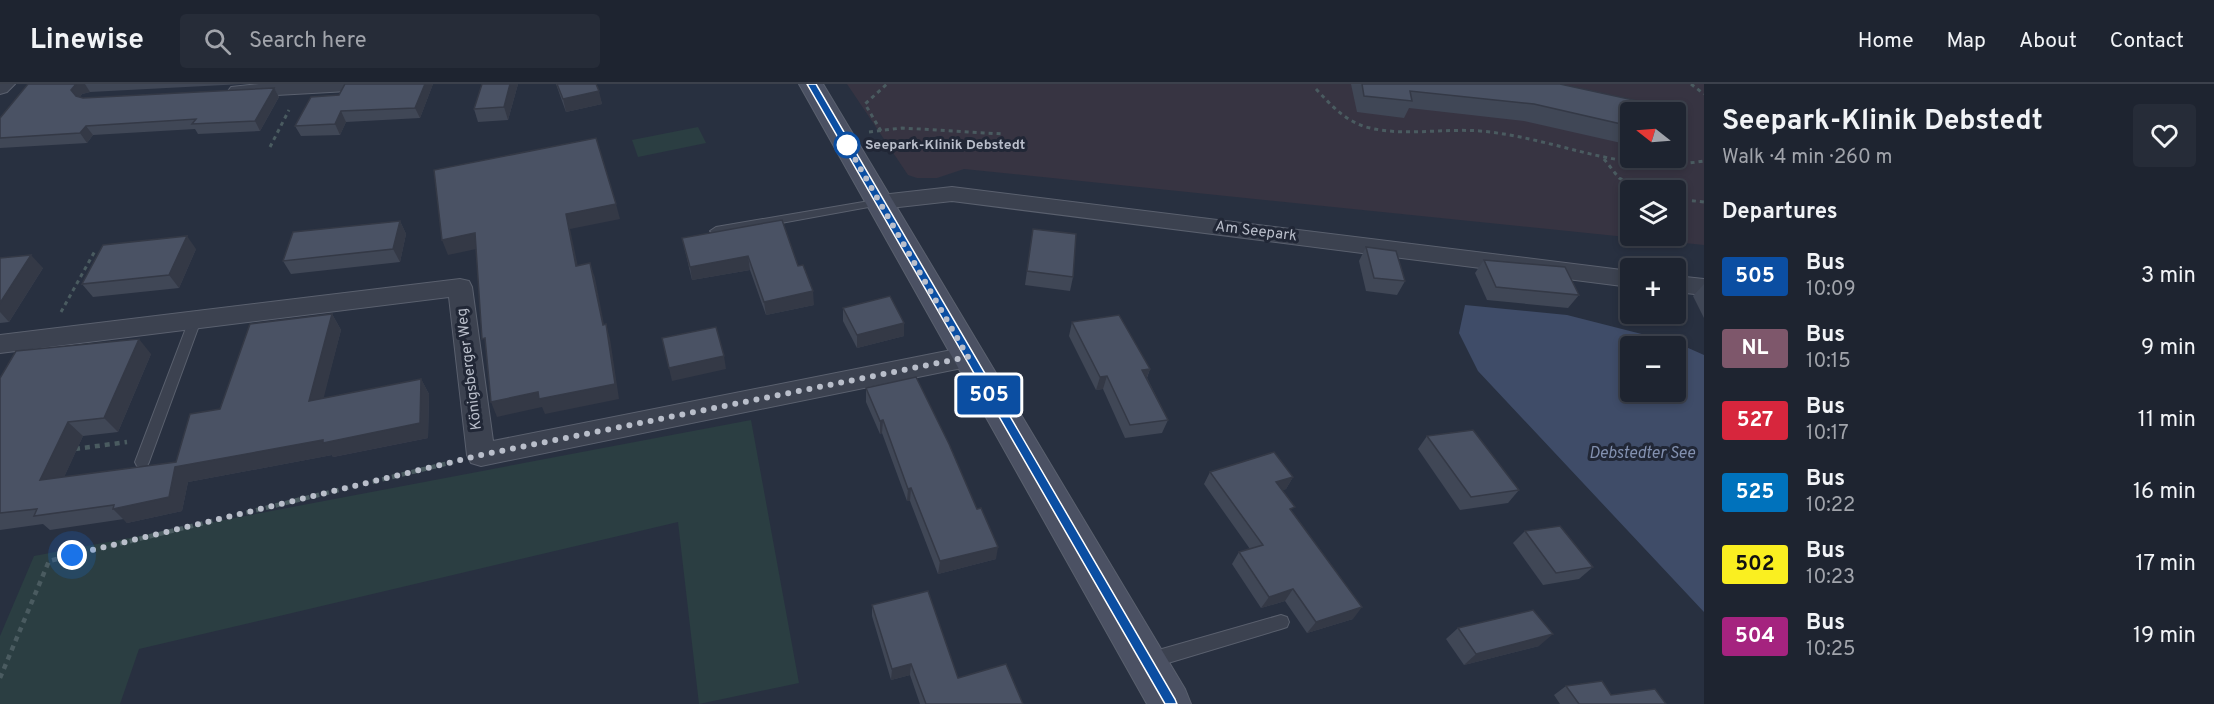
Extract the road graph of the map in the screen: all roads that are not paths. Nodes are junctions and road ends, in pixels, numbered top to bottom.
1 (5, 84) edge
2 (366, 84) edge
3 (811, 84) edge
4 (0, 88) edge
5 (218, 92) edge
6 (881, 202) junction
7 (716, 231) edge
8 (1620, 278) edge
9 (1686, 285) edge
10 (1704, 288) edge
11 (195, 320) junction
12 (0, 344) edge
13 (968, 357) junction
14 (142, 462) dead end
15 (1281, 622) dead end
16 (1146, 662) junction
17 (1170, 704) edge

1 - 4 street
2 - 5 street
3 - 6 main road
6 - 7 lane
6 - 8 street, Am Seepark
6 - 13 main road
9 - 10 street
11 - 12 street, Königsberger Weg
11 - 13 street, Königsberger Weg
11 - 14 lane
13 - 16 main road
15 - 16 lane
16 - 17 main road

